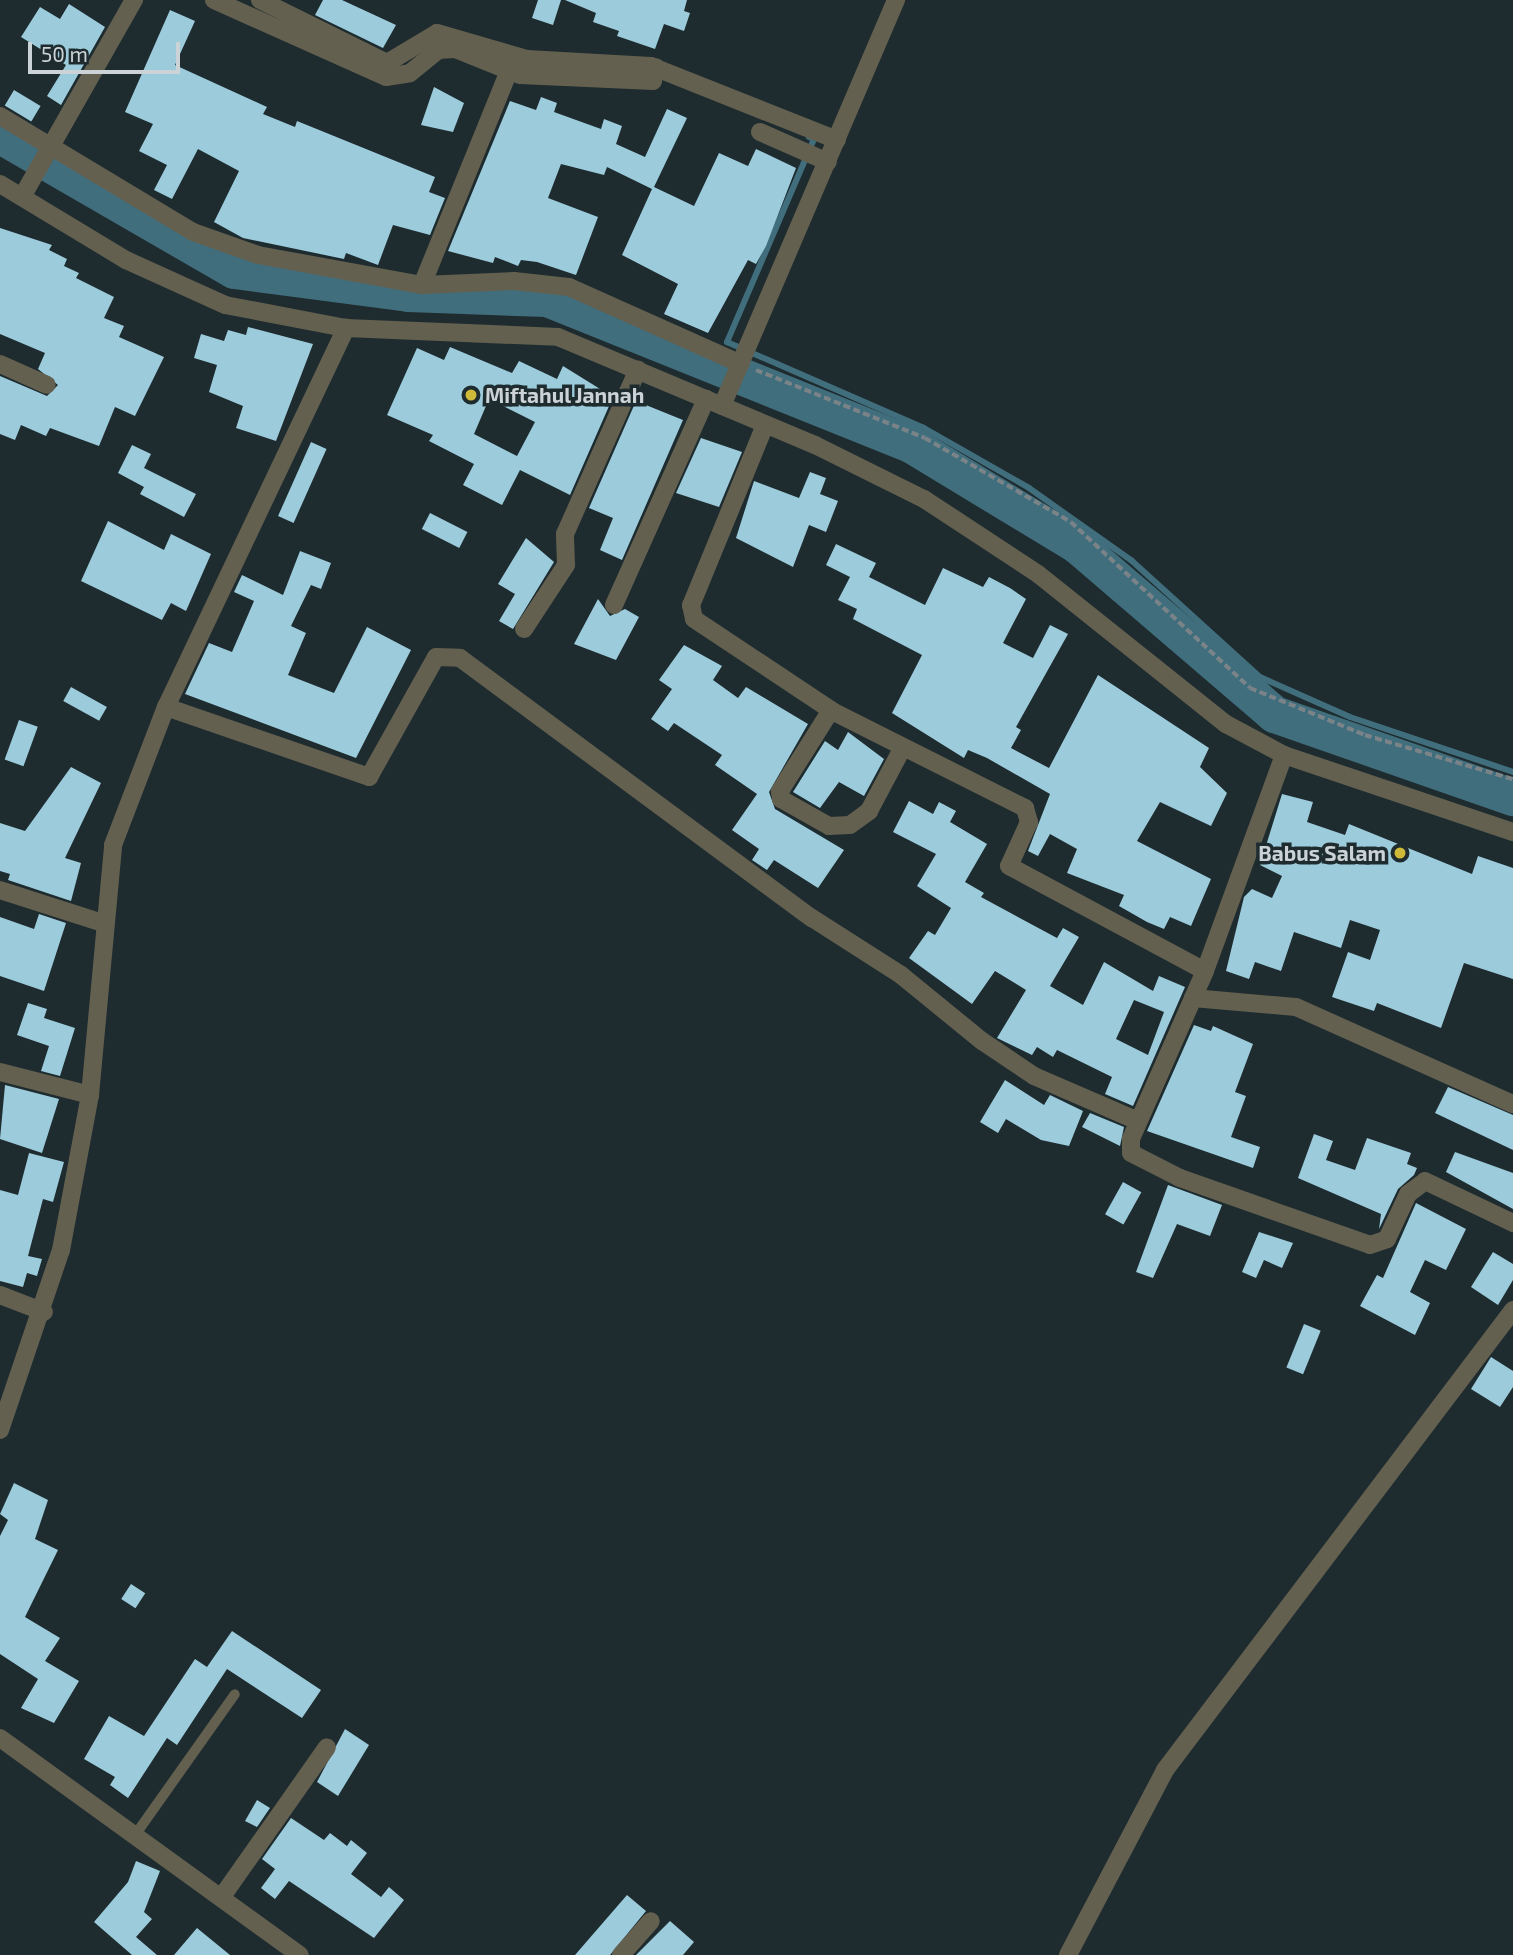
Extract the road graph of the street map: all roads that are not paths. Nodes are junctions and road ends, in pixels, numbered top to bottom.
1 (134, 0) edge
2 (215, 0) edge
3 (260, 0) edge
4 (896, 0) edge
5 (511, 65) junction
6 (0, 116) edge
7 (760, 132) dead end
8 (823, 135) junction
9 (48, 150) junction
10 (820, 158) junction
11 (0, 184) edge
12 (26, 189) junction
13 (422, 285) junction
14 (346, 328) junction
15 (744, 358) junction
16 (0, 364) edge
17 (638, 369) junction
18 (47, 385) dead end
19 (718, 400) junction
20 (765, 425) junction
21 (614, 606) dead end
22 (524, 629) dead end
23 (166, 707) junction
24 (831, 710) junction
25 (903, 747) junction
26 (1284, 755) junction
27 (1513, 832) edge
28 (0, 890) edge
29 (103, 923) junction
30 (1205, 971) junction
31 (1193, 998) junction
32 (0, 1073) edge
33 (90, 1095) junction
34 (1513, 1104) edge
35 (1139, 1121) junction
36 (1513, 1223) edge
37 (0, 1295) edge
38 (1513, 1310) edge
39 (44, 1312) junction
40 (0, 1430) edge
41 (235, 1694) dead end
42 (0, 1738) edge
43 (327, 1747) dead end
44 (133, 1838) junction
45 (221, 1898) junction
46 (651, 1921) dead end
47 (299, 1954) edge
48 (621, 1955) edge
49 (1068, 1955) edge

1 - 9 street
2 - 5 street
3 - 5 street
4 - 8 street
5 - 8 street
5 - 13 street
6 - 9 street
7 - 10 street
8 - 10 street
9 - 12 street
9 - 13 street
10 - 15 street
11 - 12 street
12 - 14 street
13 - 15 street
14 - 17 street
14 - 23 street
15 - 19 street
16 - 18 street
17 - 19 street
17 - 22 street
19 - 20 street
19 - 21 street
20 - 24 street
20 - 26 street
23 - 29 street
23 - 35 street
24 - 25 street
24 - 25 street
25 - 30 street
26 - 27 street
26 - 30 street
28 - 29 street
29 - 33 street
30 - 31 street
31 - 34 street
31 - 35 street
32 - 33 street
33 - 39 street
35 - 36 street
37 - 39 street
38 - 49 street
39 - 40 street
41 - 44 lane
42 - 44 street
43 - 45 street
44 - 45 street
45 - 47 street
46 - 48 street

